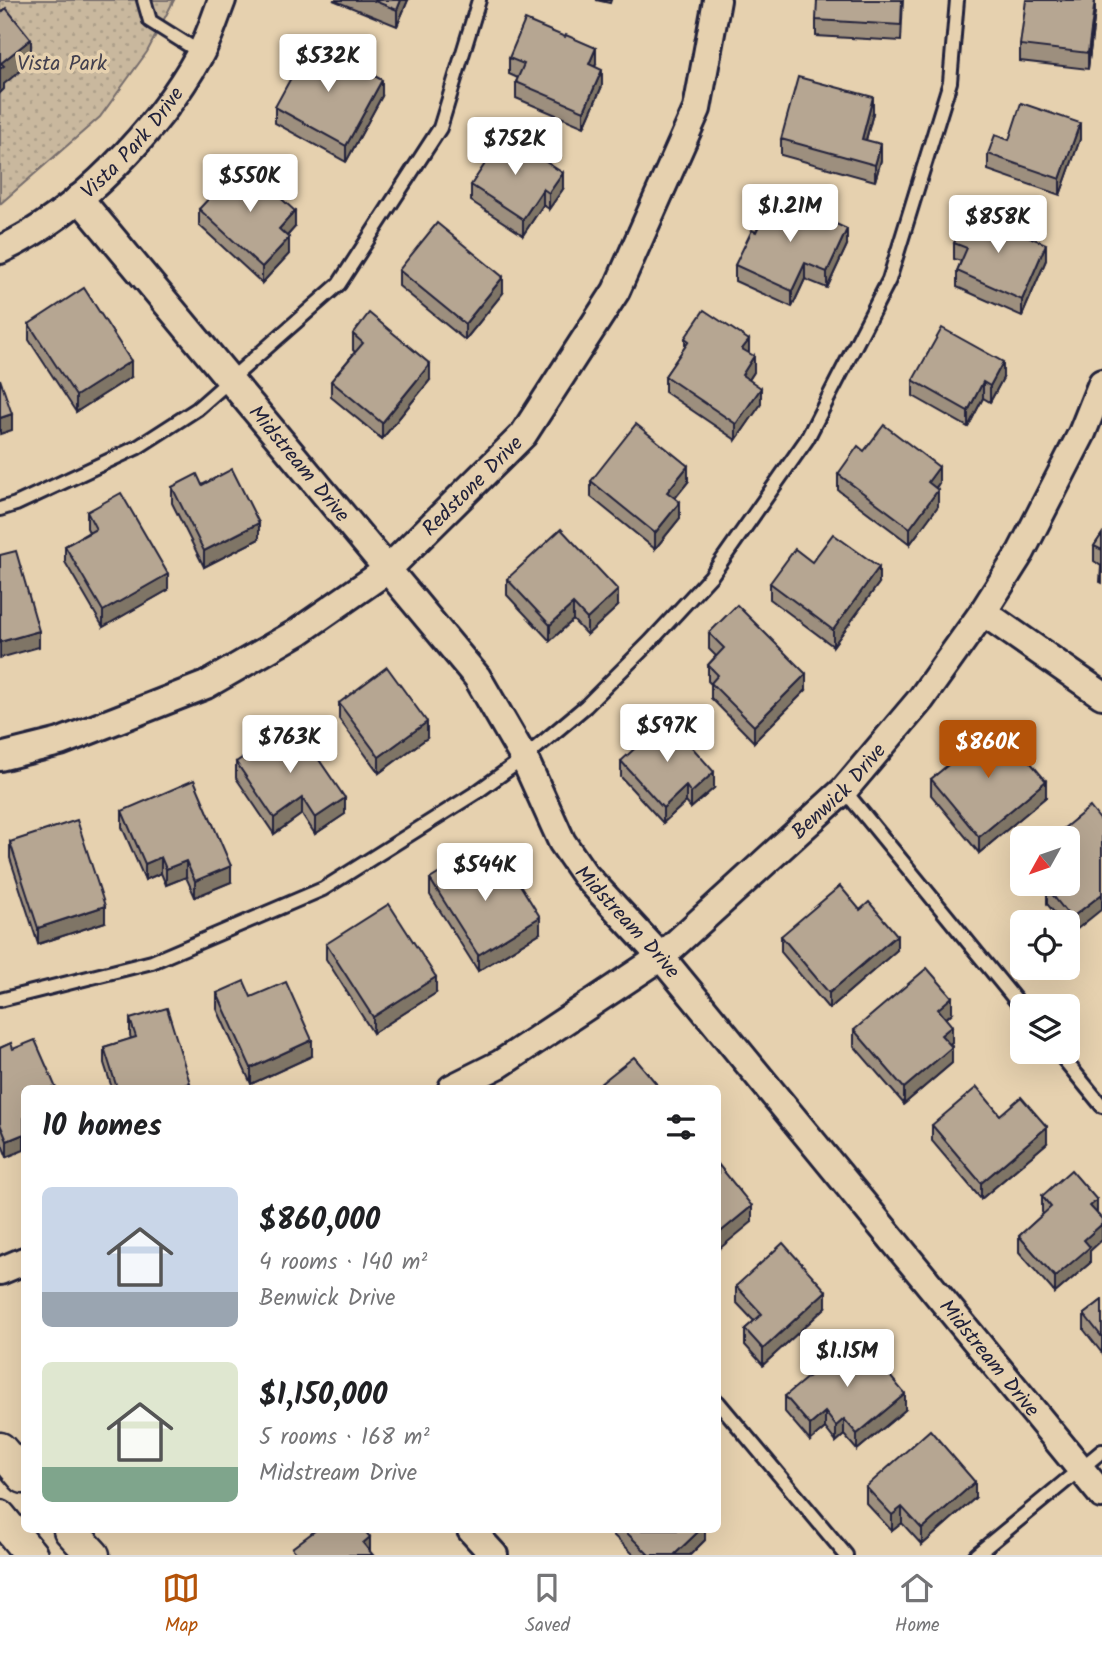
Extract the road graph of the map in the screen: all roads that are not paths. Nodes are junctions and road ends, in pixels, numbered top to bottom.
1 (145, 0) edge
2 (222, 0) edge
3 (480, 0) edge
4 (717, 0) edge
5 (957, 0) edge
6 (201, 53) junction
7 (79, 198) junction
8 (0, 250) edge
9 (229, 380) junction
10 (1102, 383) edge
11 (0, 509) edge
12 (387, 570) junction
13 (983, 612) junction
14 (1102, 695) edge
15 (0, 757) edge
16 (524, 758) junction
17 (844, 790) junction
18 (661, 957) junction
19 (1011, 994) edge
20 (0, 1000) edge
21 (1068, 1064) edge
22 (464, 1085) edge
23 (1102, 1106) edge
24 (21, 1262) edge
25 (0, 1272) edge
26 (721, 1406) edge
27 (0, 1449) edge
28 (1102, 1451) edge
29 (1081, 1469) junction
30 (21, 1474) edge
31 (1102, 1495) edge
32 (0, 1517) edge
33 (73, 1533) edge
34 (474, 1533) edge
35 (31, 1555) edge
36 (93, 1555) edge
37 (494, 1555) edge
38 (846, 1555) edge
39 (975, 1555) edge

1 - 6 lane
2 - 6 street, Vista Park Drive
3 - 9 lane
4 - 12 street, Redstone Drive
5 - 16 lane
6 - 7 street, Vista Park Drive
7 - 8 street, Vista Park Drive
7 - 9 street, Midstream Drive
9 - 11 lane
9 - 12 street, Midstream Drive
10 - 13 street, Benwick Drive
12 - 15 street, Redstone Drive
12 - 16 street, Midstream Drive
13 - 14 street
13 - 17 street, Benwick Drive
16 - 18 street, Midstream Drive
16 - 20 lane
17 - 18 street, Benwick Drive
17 - 19 lane
18 - 22 street, Benwick Drive
18 - 29 street, Midstream Drive
21 - 23 lane
24 - 25 street
26 - 38 lane
27 - 30 street
28 - 29 lane
29 - 31 street, Midstream Drive
29 - 39 lane
32 - 35 street
33 - 36 street
34 - 37 street

